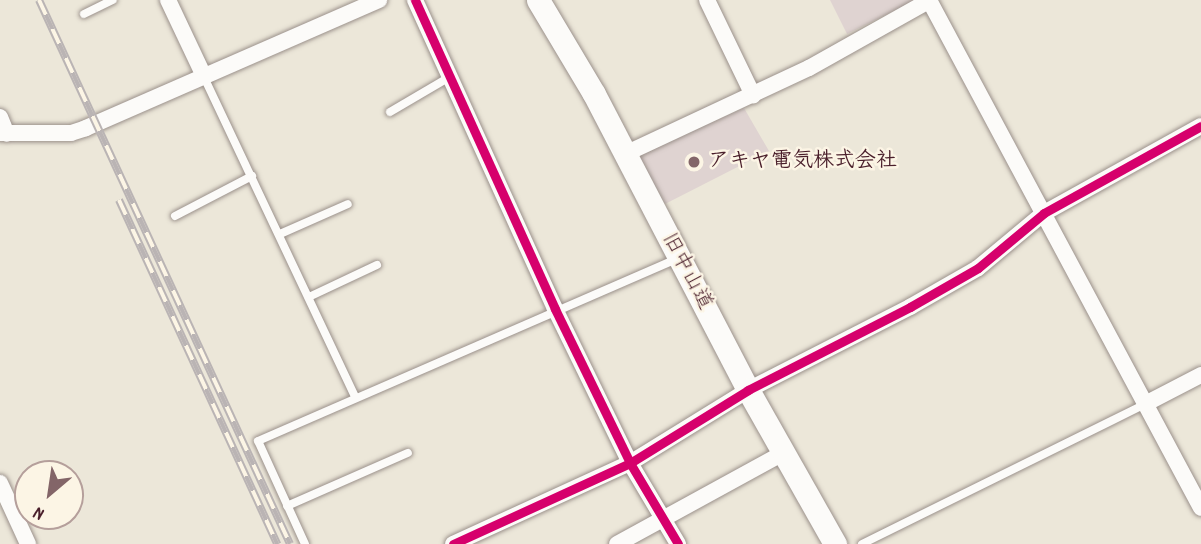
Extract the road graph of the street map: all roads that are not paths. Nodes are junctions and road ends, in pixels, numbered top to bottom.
1 (113, 0) edge
2 (168, 0) edge
3 (379, 0) edge
4 (415, 0) edge
5 (538, 0) edge
6 (707, 0) edge
7 (929, 0) edge
8 (357, 4) edge
9 (84, 14) dead end
10 (203, 74) junction
11 (448, 78) junction
12 (753, 95) junction
13 (390, 111) dead end
14 (0, 117) edge
15 (1199, 132) edge
16 (3, 134) edge
17 (625, 154) junction
18 (252, 176) junction
19 (348, 204) dead end
20 (1044, 213) junction
21 (175, 216) dead end
22 (280, 234) junction
23 (678, 258) junction
24 (377, 265) dead end
25 (311, 296) junction
26 (555, 309) junction
27 (1201, 375) edge
28 (748, 390) junction
29 (356, 398) junction
30 (1145, 404) junction
31 (408, 453) dead end
32 (783, 453) junction
33 (630, 463) junction
34 (0, 483) edge
35 (287, 506) junction
36 (1201, 508) edge
37 (663, 519) junction
38 (28, 544) edge
39 (305, 544) edge
40 (453, 544) edge
41 (617, 544) edge
42 (678, 544) edge
43 (835, 544) edge
44 (862, 544) edge

1 - 9 lane
2 - 10 street
3 - 8 street
4 - 11 street
5 - 17 main road, 旧中山道
6 - 12 street
7 - 12 street
7 - 20 street
8 - 10 street
10 - 16 street
10 - 18 lane
11 - 13 lane
11 - 26 street
12 - 17 street
14 - 16 street
15 - 20 street
17 - 23 main road, 旧中山道
18 - 21 lane
18 - 22 lane
19 - 22 lane
20 - 28 street
20 - 30 street
22 - 25 lane
23 - 26 lane
23 - 28 main road, 旧中山道
24 - 25 lane
25 - 29 lane
26 - 29 lane
26 - 33 street
27 - 30 street
28 - 32 main road, 旧中山道
28 - 33 street
29 - 35 lane
30 - 36 street
30 - 44 lane
31 - 35 lane
32 - 37 street
32 - 43 main road, 旧中山道
33 - 37 street
33 - 40 street
34 - 38 street
35 - 39 lane
37 - 41 street
37 - 42 street

